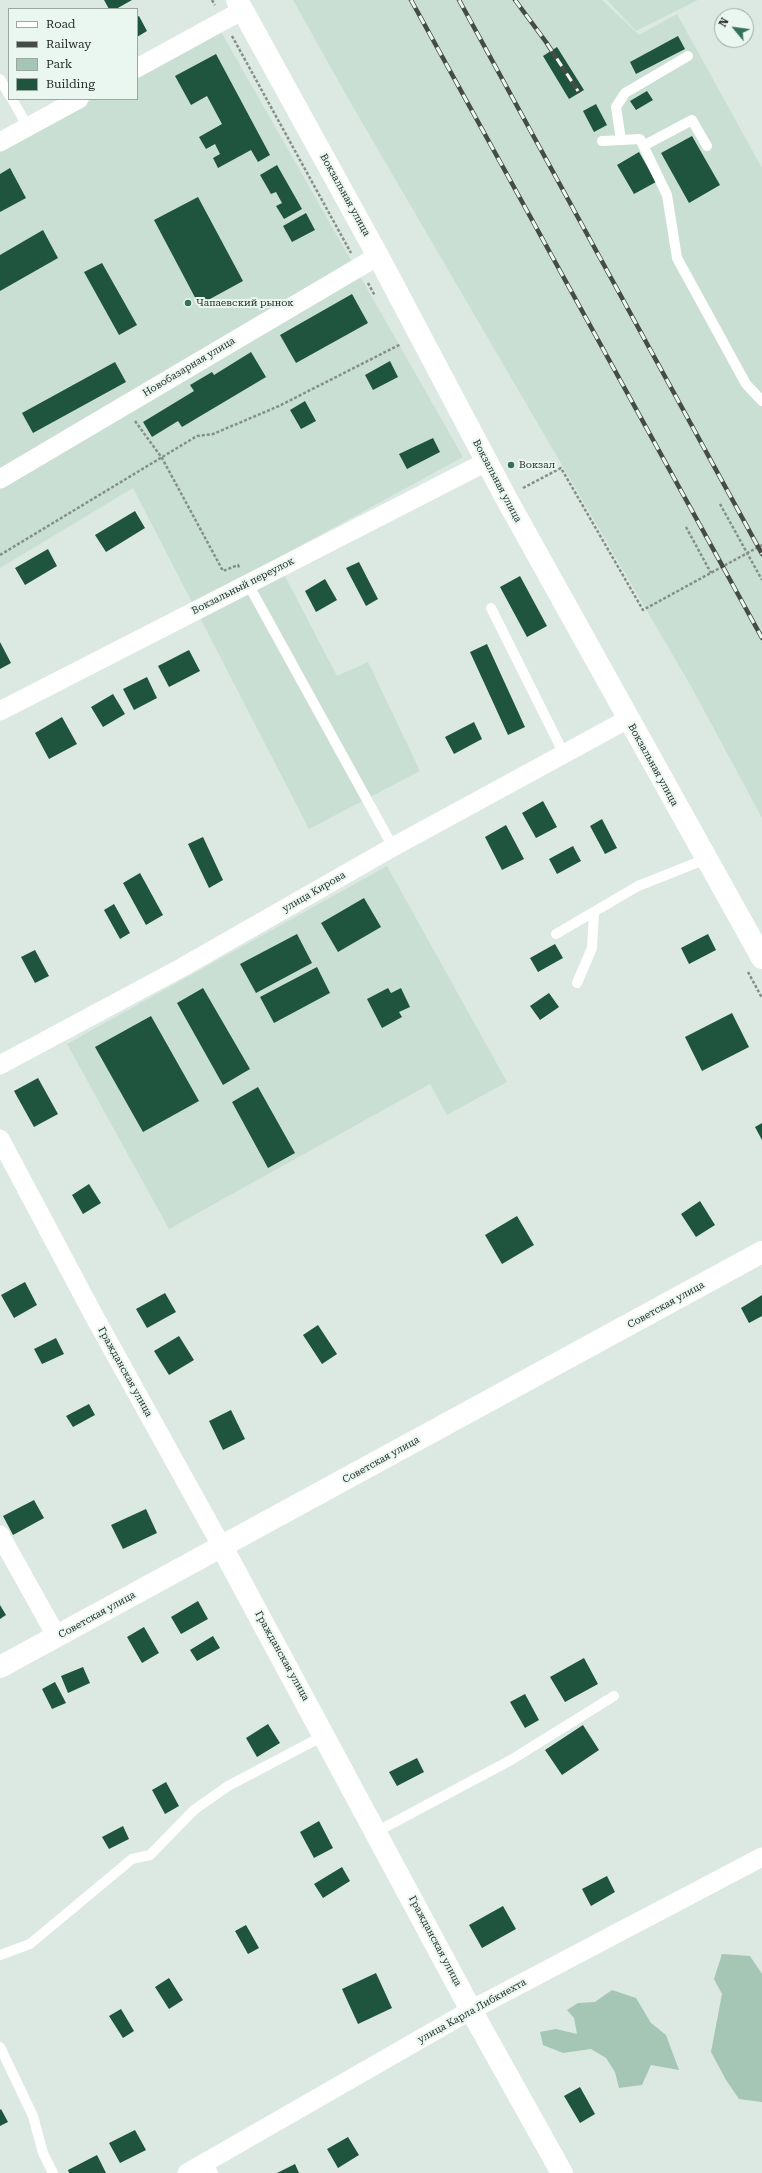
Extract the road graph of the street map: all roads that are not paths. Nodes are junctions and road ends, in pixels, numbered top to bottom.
1 (240, 5) edge
2 (688, 56) dead end
3 (138, 67) edge
4 (0, 79) edge
5 (8, 92) edge
6 (13, 100) edge
7 (77, 100) edge
8 (28, 127) junction
9 (621, 140) junction
10 (602, 141) dead end
11 (0, 142) edge
12 (643, 146) junction
13 (707, 146) dead end
14 (378, 256) junction
15 (762, 401) edge
16 (486, 462) junction
17 (0, 479) edge
18 (248, 584) junction
19 (491, 608) dead end
20 (0, 711) edge
21 (628, 719) junction
22 (564, 754) junction
23 (393, 847) junction
24 (706, 859) junction
25 (594, 912) junction
26 (556, 934) dead end
27 (762, 958) edge
28 (576, 983) dead end
29 (0, 1065) edge
30 (0, 1139) edge
31 (762, 1252) edge
32 (0, 1534) edge
33 (222, 1547) junction
34 (57, 1637) junction
35 (0, 1667) edge
36 (614, 1696) dead end
37 (325, 1735) junction
38 (376, 1832) junction
39 (762, 1858) edge
40 (0, 1955) edge
41 (471, 2010) junction
42 (0, 2048) edge
43 (210, 2167) edge
44 (53, 2173) edge
45 (187, 2173) edge
46 (562, 2173) edge

1 - 3 street
1 - 14 street, Вокзальная улица
2 - 9 lane
4 - 5 lane
6 - 8 lane
7 - 8 street
8 - 11 street
9 - 10 lane
9 - 12 lane
12 - 13 lane
12 - 15 lane
14 - 16 street, Вокзальная улица
14 - 17 street, Новобазарная улица
16 - 18 street, Вокзальный переулок
16 - 21 street, Вокзальная улица
18 - 20 street, Вокзальный переулок
18 - 23 lane
19 - 22 lane
21 - 22 street, улица Кирова
21 - 24 street, Вокзальная улица
22 - 23 street, улица Кирова
23 - 29 street, улица Кирова
24 - 25 lane
24 - 27 street, Вокзальная улица
25 - 26 lane
25 - 28 lane
30 - 33 street, Гражданская улица
31 - 33 street, Советская улица
32 - 34 street
33 - 34 street, Советская улица
33 - 37 street, Гражданская улица
34 - 35 street, Советская улица
36 - 38 lane
37 - 38 street, Гражданская улица
37 - 40 lane
38 - 41 street, Гражданская улица
39 - 41 street, улица Карла Либкнехта
41 - 43 street, улица Карла Либкнехта
41 - 46 street, Гражданская улица
42 - 44 lane
43 - 45 street, улица Карла Либкнехта

